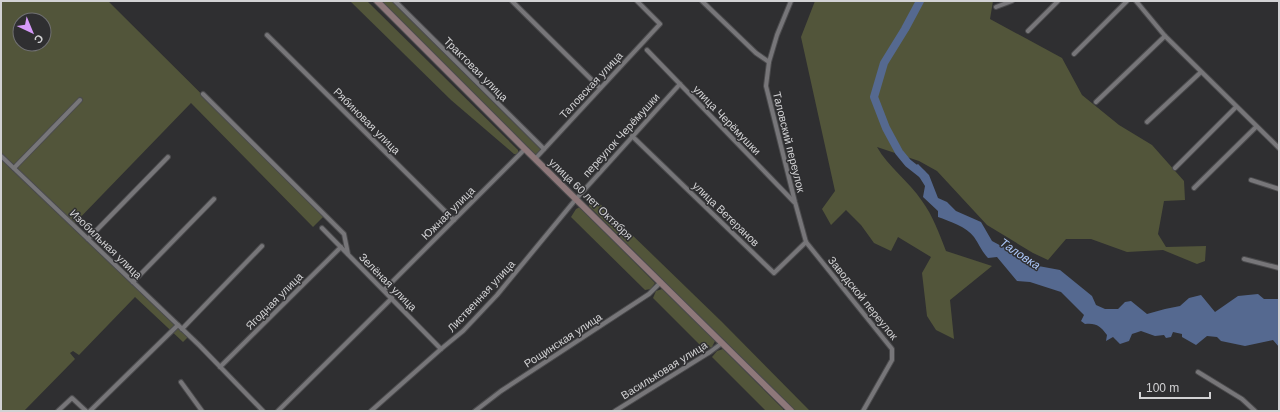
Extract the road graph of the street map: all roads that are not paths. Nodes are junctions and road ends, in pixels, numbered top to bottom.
1 (377, 1) edge
2 (395, 1) edge
3 (512, 1) edge
4 (637, 1) edge
5 (702, 1) edge
6 (791, 1) edge
7 (1012, 1) edge
8 (1058, 1) edge
9 (1127, 1) edge
10 (1136, 1) edge
11 (996, 6) dead end
12 (1028, 31) dead end
13 (267, 35) dead end
14 (1165, 36) junction
15 (647, 50) dead end
16 (1074, 54) dead end
17 (769, 62) junction
18 (1201, 72) junction
19 (680, 84) junction
20 (600, 88) junction
21 (203, 94) dead end
22 (80, 100) dead end
23 (1096, 102) dead end
24 (1236, 107) junction
25 (1147, 122) dead end
26 (1256, 126) junction
27 (632, 136) junction
28 (1279, 148) edge
29 (525, 149) junction
30 (544, 149) junction
31 (1, 156) edge
32 (168, 157) dead end
33 (535, 159) junction
34 (14, 168) junction
35 (1175, 168) dead end
36 (1251, 180) dead end
37 (1194, 188) dead end
38 (1279, 190) edge
39 (214, 199) dead end
40 (576, 199) junction
41 (795, 202) junction
42 (454, 220) junction
43 (322, 228) dead end
44 (88, 239) junction
45 (806, 242) junction
46 (262, 246) dead end
47 (341, 247) junction
48 (348, 254) junction
49 (1244, 259) dead end
50 (1279, 268) edge
51 (133, 282) junction
52 (661, 282) junction
53 (384, 290) junction
54 (392, 298) junction
55 (178, 325) junction
56 (182, 329) junction
57 (722, 343) junction
58 (441, 349) junction
59 (220, 367) junction
60 (1198, 372) dead end
61 (181, 382) dead end
62 (58, 411) edge
63 (86, 411) edge
64 (90, 411) edge
65 (202, 411) edge
66 (263, 411) edge
67 (278, 411) edge
68 (371, 411) edge
69 (474, 411) edge
70 (615, 411) edge
71 (791, 411) edge
72 (863, 411) edge
73 (1255, 411) edge

1 - 29 street, улица 60 лет Октября
2 - 30 street, Трактовая улица
3 - 20 street
4 - 20 street, Таловская улица
5 - 17 street
6 - 17 street, Таловский переулок
7 - 11 street
8 - 12 street
9 - 16 street
10 - 14 street
13 - 42 street, Рябиновая улица
14 - 18 street
14 - 23 street
15 - 19 street, улица Черёмушки
17 - 41 street, Таловский переулок
18 - 24 street
18 - 25 street
19 - 27 street, переулок Черёмушки
19 - 41 street, улица Черёмушки
20 - 30 street, Таловская улица
21 - 48 street
22 - 34 street
24 - 26 street
24 - 35 street
26 - 28 street
26 - 37 street
27 - 40 street, переулок Черёмушки
27 - 45 street, улица Ветеранов
29 - 33 street, улица 60 лет Октября
29 - 42 street, Южная улица
30 - 33 street, Таловская улица
31 - 34 street, Изобильная улица
32 - 44 street
33 - 40 street, улица 60 лет Октября
34 - 44 street, Изобильная улица
36 - 38 street
39 - 51 street
40 - 52 street, улица 60 лет Октября
40 - 58 street, Лиственная улица
41 - 45 street, Таловский переулок
42 - 53 street, Южная улица
43 - 47 street, Зелёная улица
44 - 51 street, Изобильная улица
45 - 72 street, Заводской переулок
46 - 56 street
47 - 48 street, Зелёная улица
47 - 59 street, Ягодная улица
48 - 53 street, Зелёная улица
49 - 50 street
51 - 55 street, Изобильная улица
52 - 57 street, улица 60 лет Октября
52 - 69 street, Рощинская улица
53 - 54 street, Зелёная улица
54 - 58 street, Зелёная улица
54 - 67 street
55 - 56 street, Изобильная улица
55 - 64 street
56 - 59 street, Изобильная улица
57 - 70 street, Васильковая улица
57 - 71 street, улица 60 лет Октября
58 - 68 street, Лиственная улица
59 - 66 street, Изобильная улица
60 - 73 street
61 - 65 street
62 - 63 street

